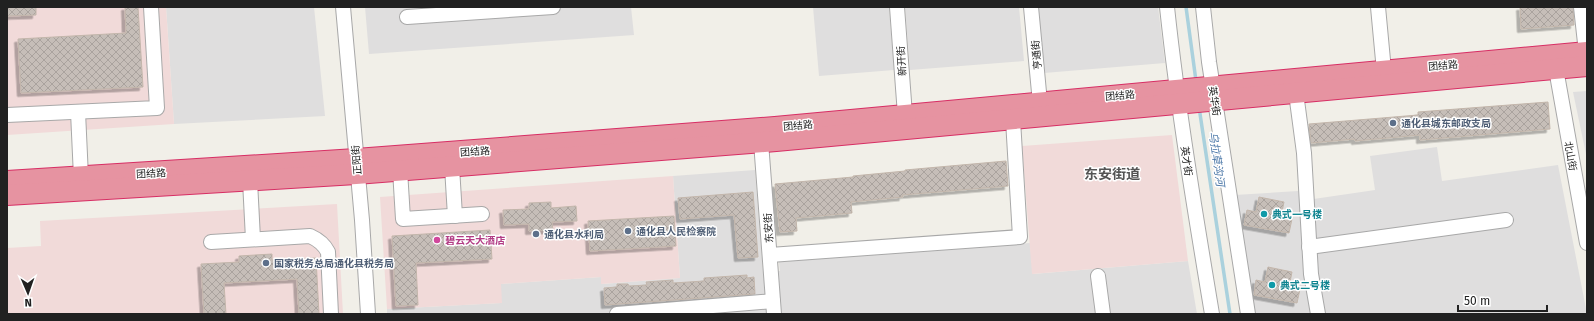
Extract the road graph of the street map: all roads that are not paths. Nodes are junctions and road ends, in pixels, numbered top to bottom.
1 (151, 7) edge
2 (343, 7) edge
3 (553, 7) edge
4 (897, 7) edge
5 (1031, 7) edge
6 (1167, 7) edge
7 (1203, 7) edge
8 (1378, 7) edge
9 (1581, 7) edge
10 (456, 10) edge
11 (407, 17) dead end
12 (1587, 57) edge
13 (1556, 69) junction
14 (1384, 71) junction
15 (1296, 93) junction
16 (1214, 94) junction
17 (1178, 97) junction
18 (1040, 103) junction
19 (78, 112) junction
20 (7, 115) edge
21 (905, 115) junction
22 (1012, 120) junction
23 (761, 142) junction
24 (357, 166) junction
25 (452, 167) junction
26 (400, 170) junction
27 (81, 177) junction
28 (7, 181) edge
29 (250, 181) junction
30 (7, 195) edge
31 (482, 214) dead end
32 (455, 216) junction
33 (1506, 220) dead end
34 (253, 239) junction
35 (211, 242) dead end
36 (1587, 243) edge
37 (1309, 247) junction
38 (770, 255) junction
39 (1098, 276) dead end
40 (774, 307) edge
41 (331, 314) edge
42 (368, 314) edge
43 (617, 314) edge
44 (1103, 314) edge
45 (1212, 314) edge
46 (1248, 314) edge
47 (1318, 314) edge

1 - 19 street
2 - 24 street, 正阳街
3 - 10 street
4 - 21 street, 新开街
5 - 18 street, 亨通街
6 - 17 street, 英才街
7 - 16 street, 英华街
8 - 14 street
9 - 12 street
10 - 11 street
12 - 13 highway, 团结路
12 - 14 highway, 团结路
13 - 15 highway, 团结路
13 - 36 street, 北山街
14 - 16 highway, 团结路
15 - 16 highway, 团结路
15 - 37 street
16 - 17 highway, 团结路
16 - 46 street, 英华街
17 - 18 highway, 团结路
17 - 22 highway, 团结路
17 - 45 street, 英才街
18 - 21 highway, 团结路
19 - 20 street
19 - 27 street
21 - 24 highway, 团结路
22 - 23 highway, 团结路
22 - 38 street
23 - 25 highway, 团结路
23 - 38 street, 东安街
24 - 26 highway, 团结路
24 - 27 highway, 团结路
24 - 29 highway, 团结路
24 - 42 street, 正阳街
25 - 26 highway, 团结路
25 - 32 street
26 - 32 street
27 - 28 highway, 团结路
29 - 30 highway, 团结路
29 - 34 street
31 - 32 street
33 - 37 street
34 - 35 street
34 - 41 street
37 - 47 street
38 - 40 street, 东安街
39 - 44 street
40 - 43 street

